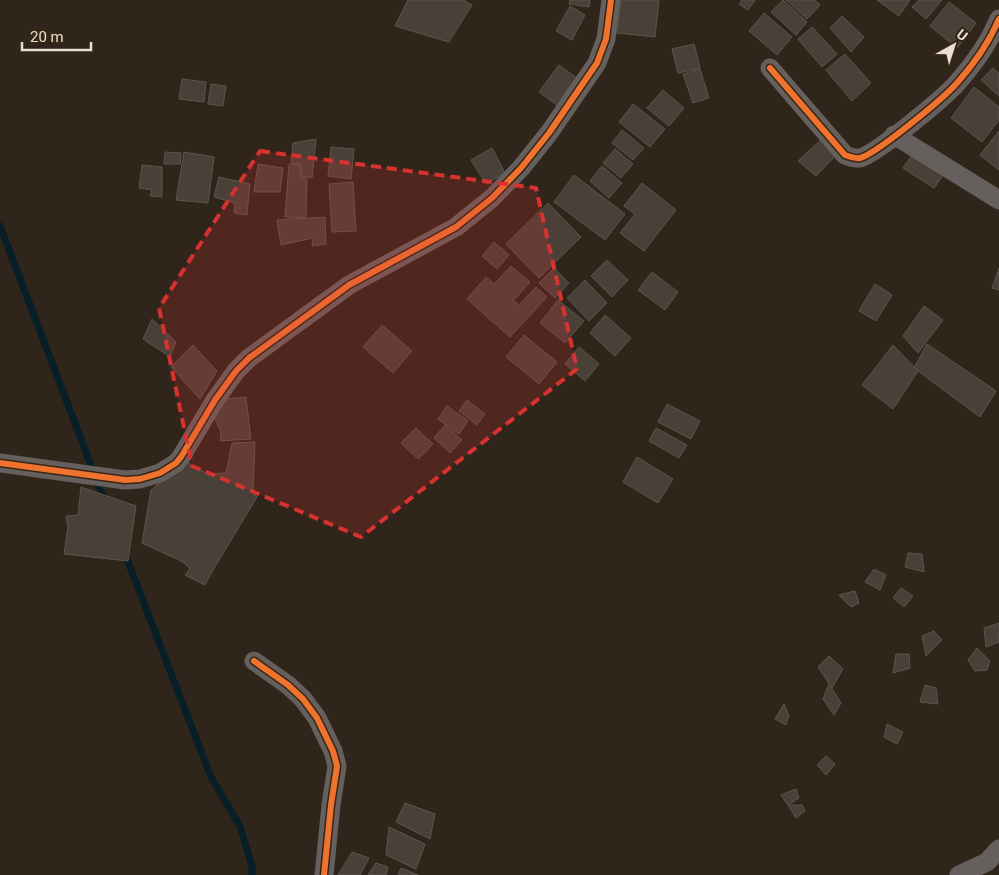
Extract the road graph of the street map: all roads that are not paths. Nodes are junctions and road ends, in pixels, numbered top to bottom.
1 (611, 0) edge
2 (999, 19) edge
3 (770, 68) dead end
4 (894, 135) junction
5 (999, 200) edge
6 (0, 464) edge
7 (254, 661) dead end
8 (999, 848) edge
9 (324, 875) edge
10 (959, 875) edge

1 - 6 street
2 - 4 street
3 - 4 street
4 - 5 street
7 - 9 street
8 - 10 street

